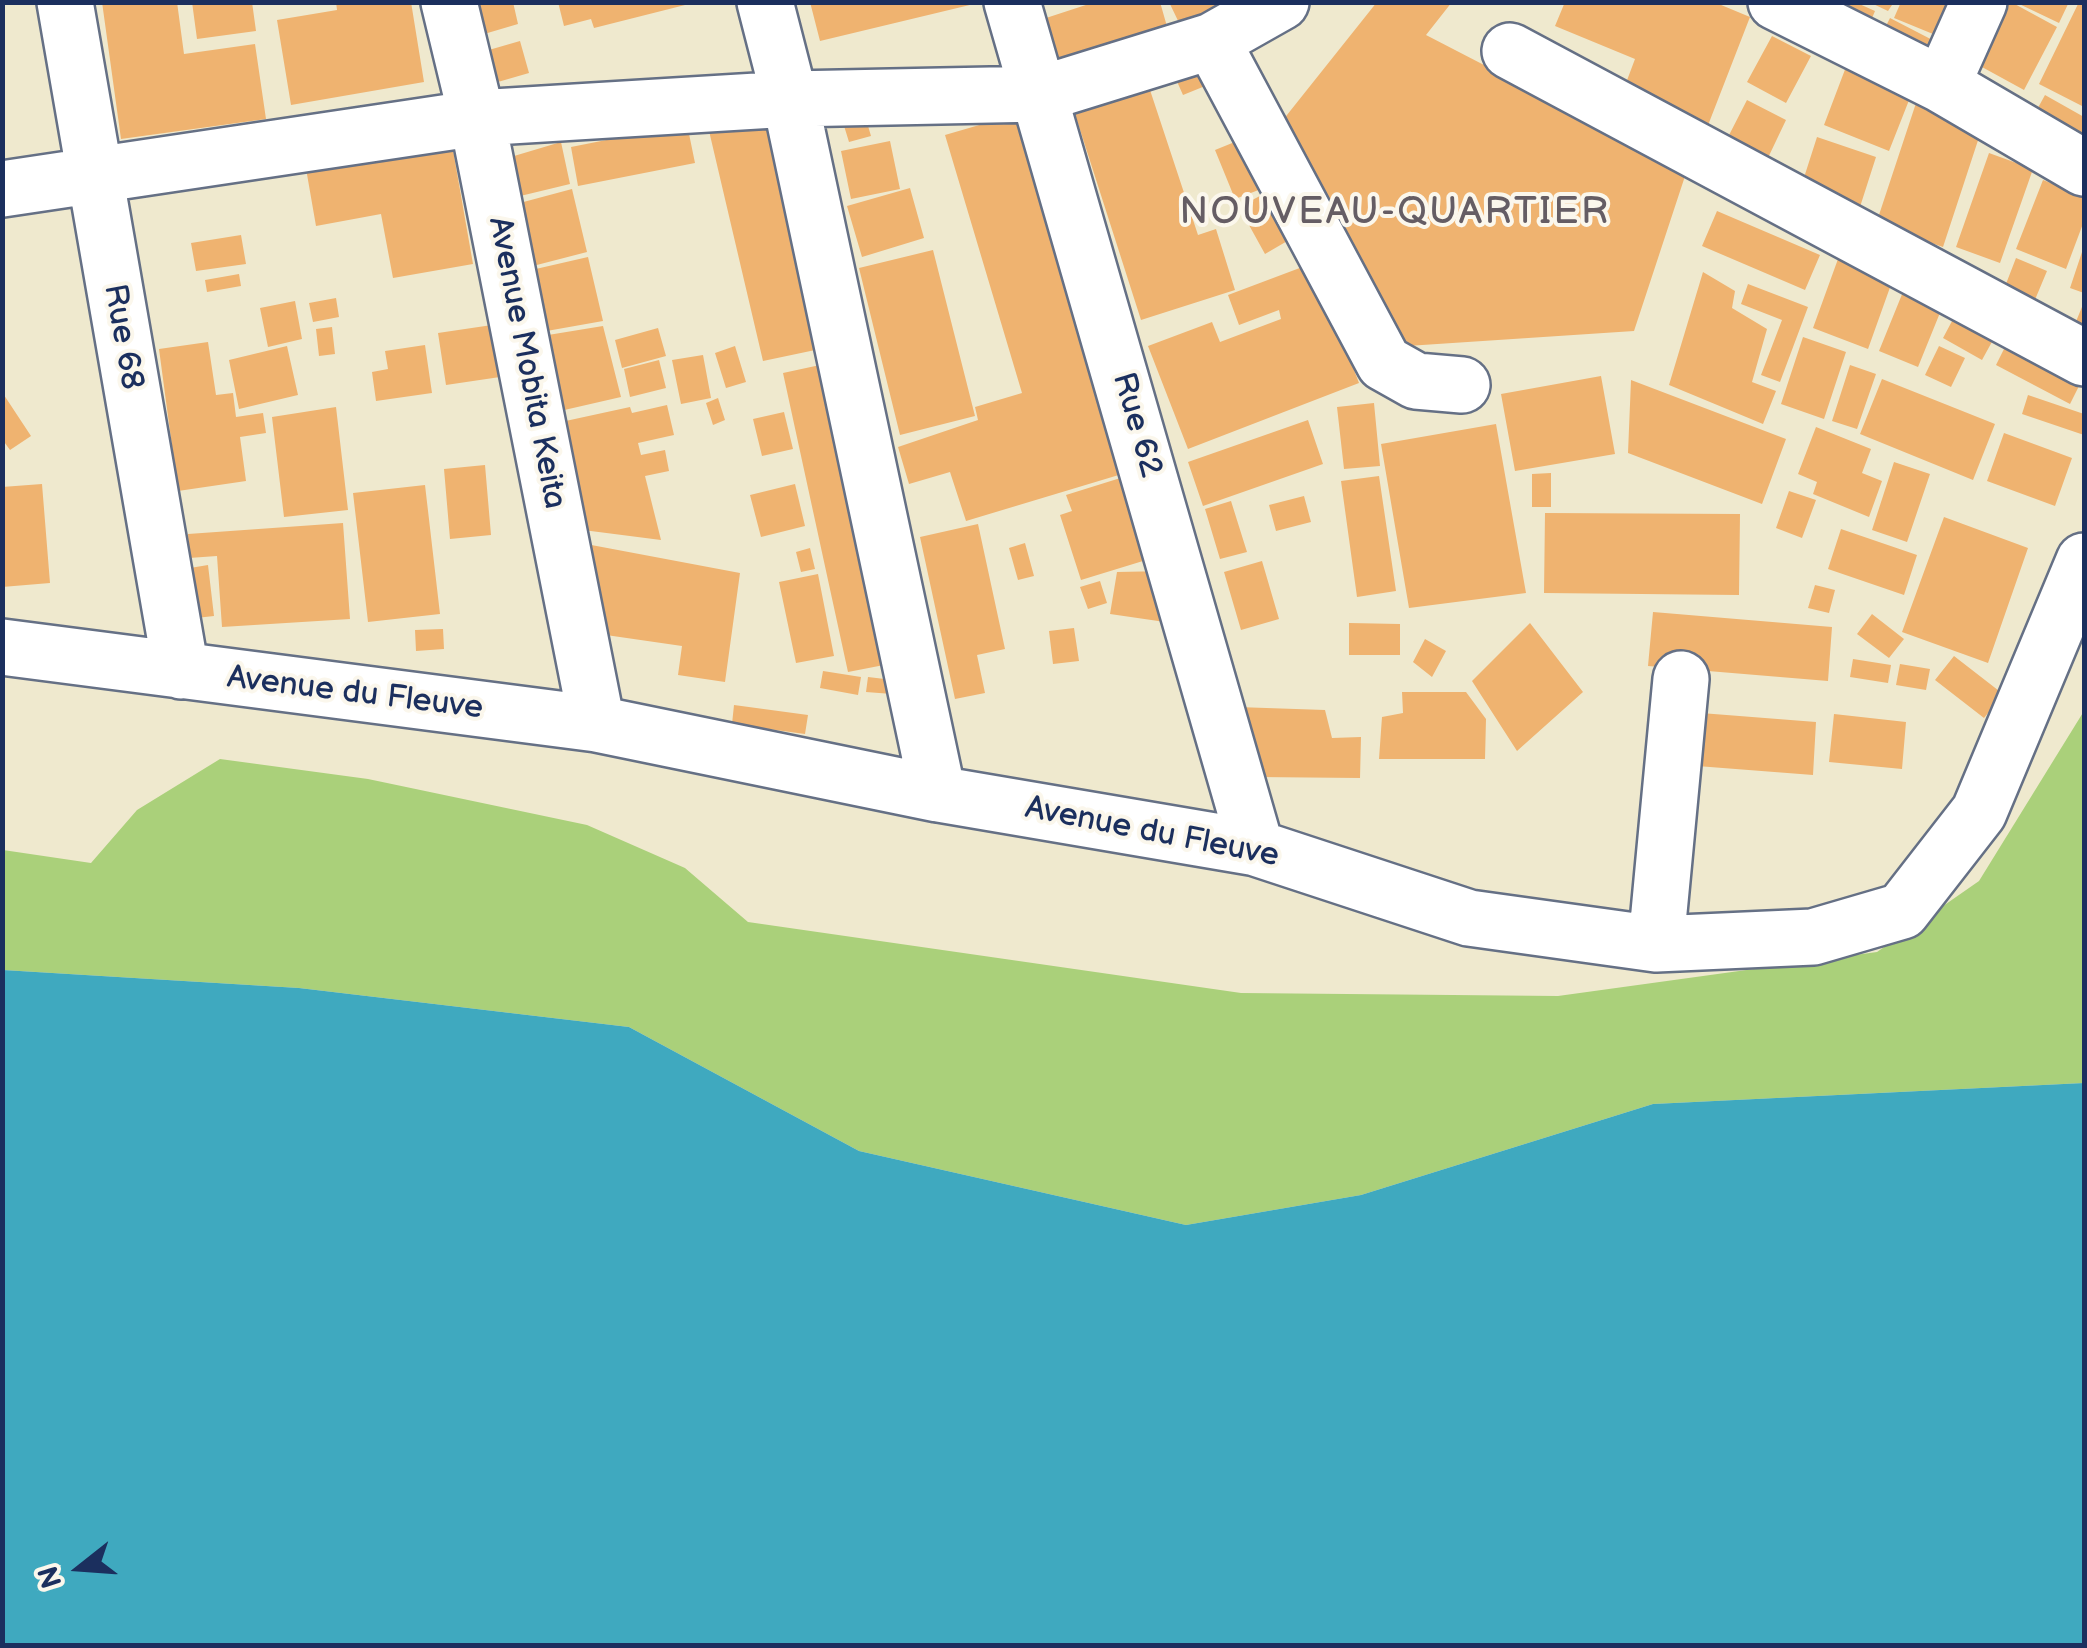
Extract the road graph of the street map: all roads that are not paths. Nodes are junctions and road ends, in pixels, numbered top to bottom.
1 (65, 2) edge
2 (449, 2) edge
3 (765, 2) edge
4 (1012, 2) edge
5 (1281, 2) edge
6 (1979, 2) edge
7 (1776, 3) edge
8 (1212, 41) junction
9 (1510, 51) dead end
10 (1942, 86) junction
11 (1041, 94) junction
12 (790, 99) junction
13 (477, 118) junction
14 (2084, 168) edge
15 (93, 176) junction
16 (2, 189) edge
17 (2084, 358) edge
18 (1462, 385) dead end
19 (2084, 561) edge
20 (2, 648) edge
21 (180, 671) junction
22 (1681, 680) dead end
23 (597, 724) junction
24 (938, 794) junction
25 (1256, 848) junction
26 (1656, 944) junction

1 - 15 street, Rue 68
2 - 13 street, Avenue Mobita Keita
3 - 12 street
4 - 11 street, Rue 62
5 - 8 street
6 - 10 street
7 - 10 street
8 - 11 street
8 - 18 street
9 - 17 street
10 - 14 street
11 - 12 street
11 - 25 street, Rue 62
12 - 13 street
12 - 24 street
13 - 15 street
13 - 23 street, Avenue Mobita Keita
15 - 16 street
15 - 21 street, Rue 68
19 - 26 street, Avenue du Fleuve
20 - 21 street, Avenue du Fleuve
21 - 23 street, Avenue du Fleuve
22 - 26 street
23 - 24 street, Avenue du Fleuve
24 - 25 street, Avenue du Fleuve
25 - 26 street, Avenue du Fleuve

